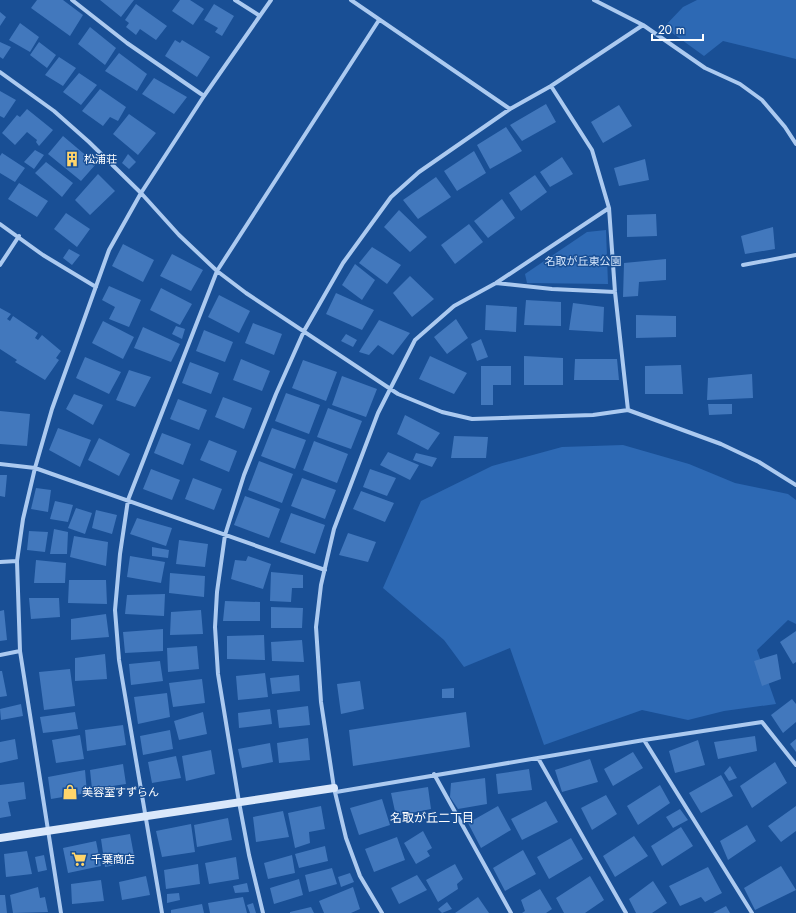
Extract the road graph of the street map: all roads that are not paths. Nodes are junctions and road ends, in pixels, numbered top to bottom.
1 (72, 0) edge
2 (235, 0) edge
3 (271, 0) edge
4 (351, 0) edge
5 (594, 0) edge
6 (260, 16) junction
7 (380, 20) junction
8 (643, 25) junction
9 (0, 72) edge
10 (551, 86) junction
11 (204, 96) junction
12 (510, 109) junction
13 (796, 144) edge
14 (141, 192) junction
15 (609, 208) junction
16 (0, 224) edge
17 (19, 236) junction
18 (796, 255) edge
19 (0, 265) edge
20 (743, 265) dead end
21 (217, 271) junction
22 (496, 283) junction
23 (96, 288) junction
24 (614, 292) junction
25 (304, 331) junction
26 (390, 389) junction
27 (628, 410) junction
28 (0, 464) edge
29 (35, 468) junction
30 (796, 485) edge
31 (128, 500) junction
32 (224, 535) junction
33 (17, 561) junction
34 (0, 562) edge
35 (325, 570) junction
36 (20, 651) junction
37 (0, 655) edge
38 (644, 740) junction
39 (538, 758) junction
40 (796, 765) edge
41 (434, 774) junction
42 (335, 790) junction
43 (239, 802) junction
44 (145, 816) junction
45 (48, 830) junction
46 (0, 838) edge
47 (61, 913) edge
48 (162, 913) edge
49 (263, 913) edge
50 (382, 913) edge
51 (512, 913) edge
52 (626, 913) edge
53 (752, 913) edge

1 - 11 street
2 - 6 street
3 - 6 street
4 - 7 street
5 - 8 street
6 - 11 street
7 - 12 street
7 - 21 street
8 - 10 street
8 - 13 street
9 - 14 street
10 - 12 street
10 - 15 street
11 - 14 street
12 - 25 street
14 - 21 street
14 - 23 street
15 - 22 street
15 - 24 street
16 - 17 street
17 - 19 street
17 - 23 street
18 - 20 street
21 - 25 street
21 - 31 street
22 - 24 street
22 - 26 street
23 - 29 street
24 - 27 street
25 - 26 street
25 - 32 street
26 - 27 street
26 - 35 street
27 - 30 street
28 - 29 street
29 - 31 street
29 - 33 street
31 - 32 street
31 - 44 street
32 - 35 street
32 - 43 street
33 - 34 street
33 - 36 street
35 - 42 street
36 - 37 street
36 - 45 street
38 - 39 street
38 - 40 street
38 - 53 street
39 - 41 street
39 - 52 street
41 - 42 street
41 - 51 street
42 - 43 street
42 - 50 street
43 - 44 street
43 - 49 street
44 - 45 street
44 - 48 street
45 - 46 street
45 - 47 street

